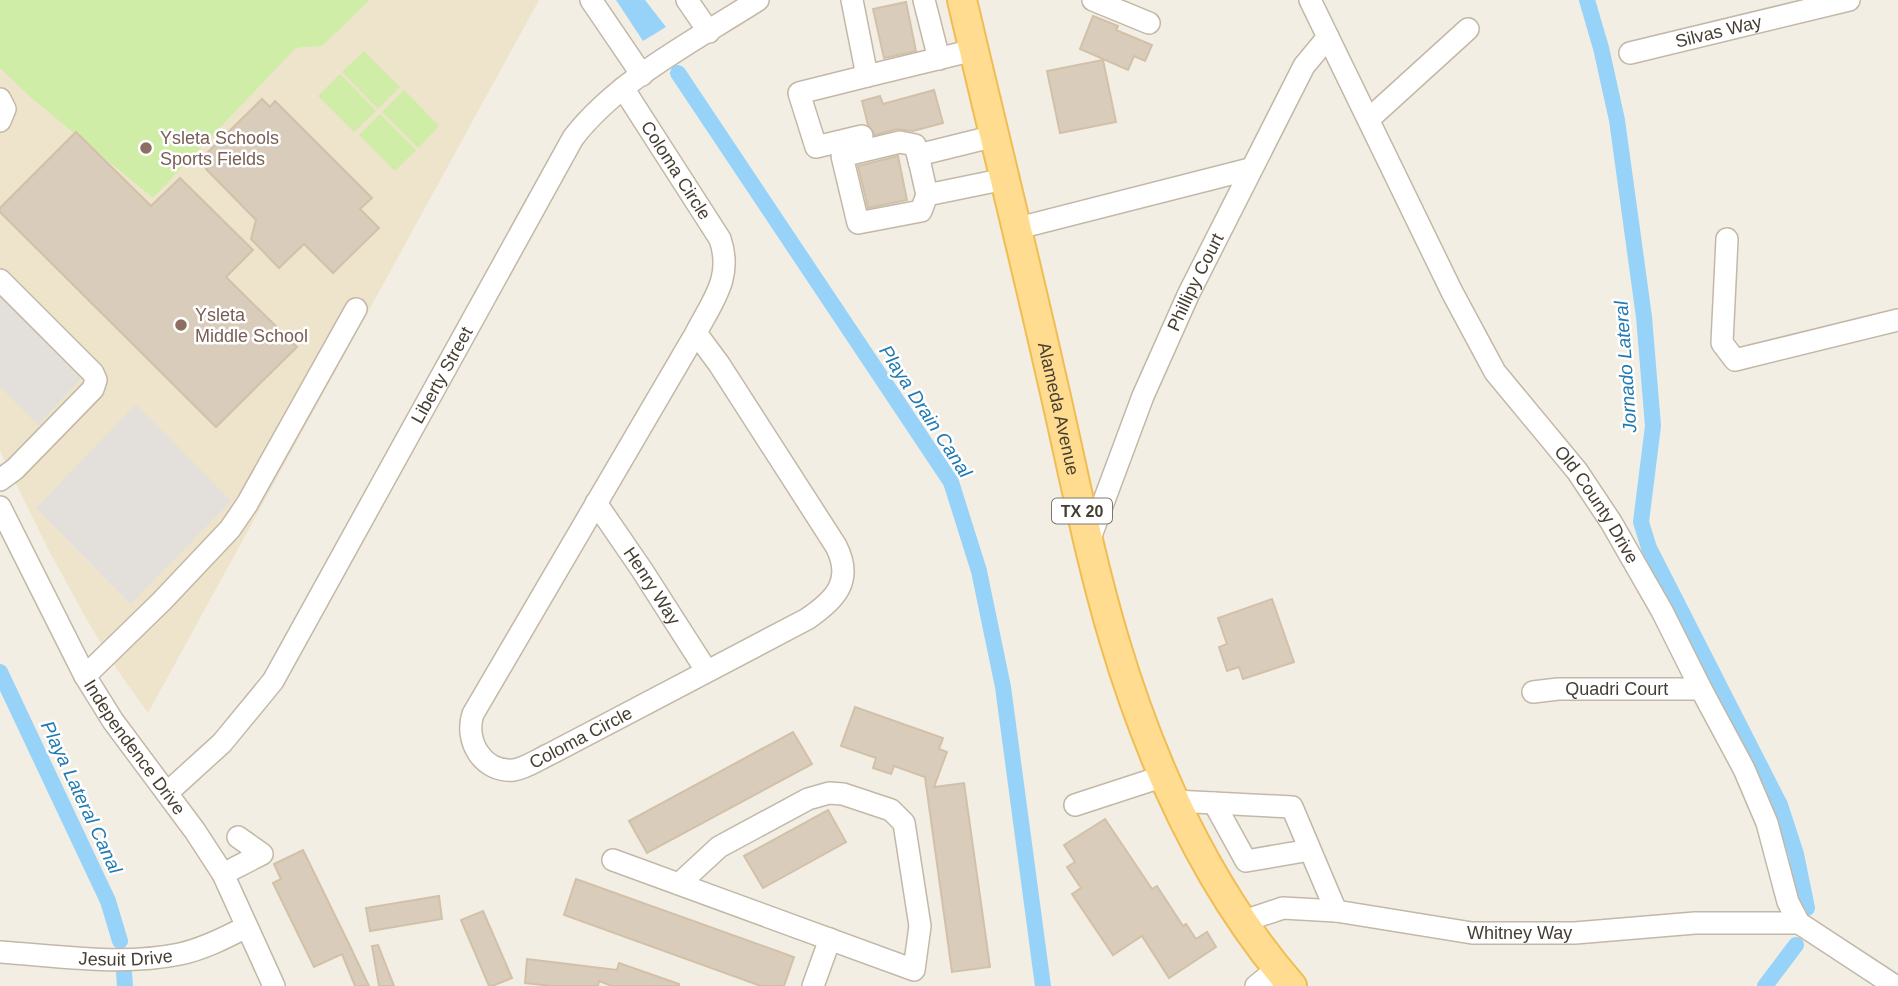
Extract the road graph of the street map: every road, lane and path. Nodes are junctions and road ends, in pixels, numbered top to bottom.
1 (591, 0) edge
2 (687, 0) edge
3 (758, 0) edge
4 (852, 0) edge
5 (924, 0) edge
6 (1093, 0) edge
7 (1849, 0) edge
8 (965, 1) edge
9 (1315, 2) edge
10 (732, 7) edge
11 (1149, 23) dead end
12 (1468, 29) dead end
13 (709, 32) junction
14 (1328, 37) junction
15 (974, 50) junction
16 (1630, 53) dead end
17 (939, 59) junction
18 (642, 75) junction
19 (867, 76) junction
20 (623, 88) junction
21 (0, 99) edge
22 (1369, 120) junction
23 (0, 121) edge
24 (862, 136) dead end
25 (995, 136) junction
26 (920, 164) junction
27 (1250, 169) junction
28 (1006, 179) junction
29 (927, 195) junction
30 (1018, 228) junction
31 (1727, 239) dead end
32 (0, 280) edge
33 (356, 309) dead end
34 (1898, 320) edge
35 (696, 333) junction
36 (0, 480) edge
37 (596, 503) junction
38 (0, 507) edge
39 (1089, 541) junction
40 (706, 670) junction
41 (85, 676) junction
42 (1701, 689) junction
43 (1533, 692) dead end
44 (1170, 788) junction
45 (167, 793) junction
46 (1214, 803) junction
47 (1075, 805) dead end
48 (238, 837) dead end
49 (1310, 850) junction
50 (613, 860) dead end
51 (223, 874) junction
52 (679, 884) junction
53 (1336, 911) junction
54 (1799, 923) junction
55 (1245, 924) junction
56 (246, 927) junction
57 (830, 939) junction
58 (0, 952) edge
59 (1275, 980) edge
60 (274, 986) edge
61 (813, 986) edge
62 (1895, 986) edge

1 - 18 street
2 - 13 street
3 - 10 street, Liberty Street
4 - 19 street
5 - 17 street
6 - 11 street
7 - 16 street, Silvas Way
8 - 15 main road, Alameda Avenue / TX 20
9 - 14 street, Old County Drive
10 - 13 street, Liberty Street
12 - 22 street
13 - 18 street, Liberty Street
14 - 22 street, Old County Drive
14 - 27 street, Phillipy Court
15 - 17 street
15 - 25 main road, Alameda Avenue / TX 20
17 - 19 street
18 - 20 street, Liberty Street
19 - 24 street
20 - 35 street, Coloma Circle
20 - 45 street, Liberty Street
21 - 23 street
22 - 42 street, Old County Drive
25 - 26 street
25 - 28 main road, Alameda Avenue / TX 20
26 - 29 street
26 - 29 street
27 - 30 street
27 - 39 street, Phillipy Court
28 - 29 street
28 - 30 main road, Alameda Avenue / TX 20
30 - 39 main road, Alameda Avenue / TX 20
31 - 34 street
32 - 36 street
33 - 41 street
35 - 37 street, Coloma Circle
35 - 40 street, Coloma Circle
37 - 40 street, Henry Way
37 - 40 street, Coloma Circle
38 - 41 street, Independence Drive
39 - 44 main road, Alameda Avenue / TX 20
41 - 45 street, Independence Drive
42 - 43 street, Quadri Court
42 - 54 street, Old County Drive
44 - 46 street
44 - 47 street
44 - 55 main road, Alameda Avenue / TX 20
45 - 51 street, Independence Drive
46 - 49 street
46 - 49 street
48 - 51 street
49 - 53 street
50 - 52 street
51 - 56 street, Independence Drive
52 - 57 street
52 - 57 street
53 - 54 street, Whitney Way
53 - 55 street, Whitney Way
54 - 62 street
55 - 59 main road, Alameda Avenue / TX 20
56 - 58 street, Jesuit Drive
56 - 60 street, Independence Drive
57 - 61 street

